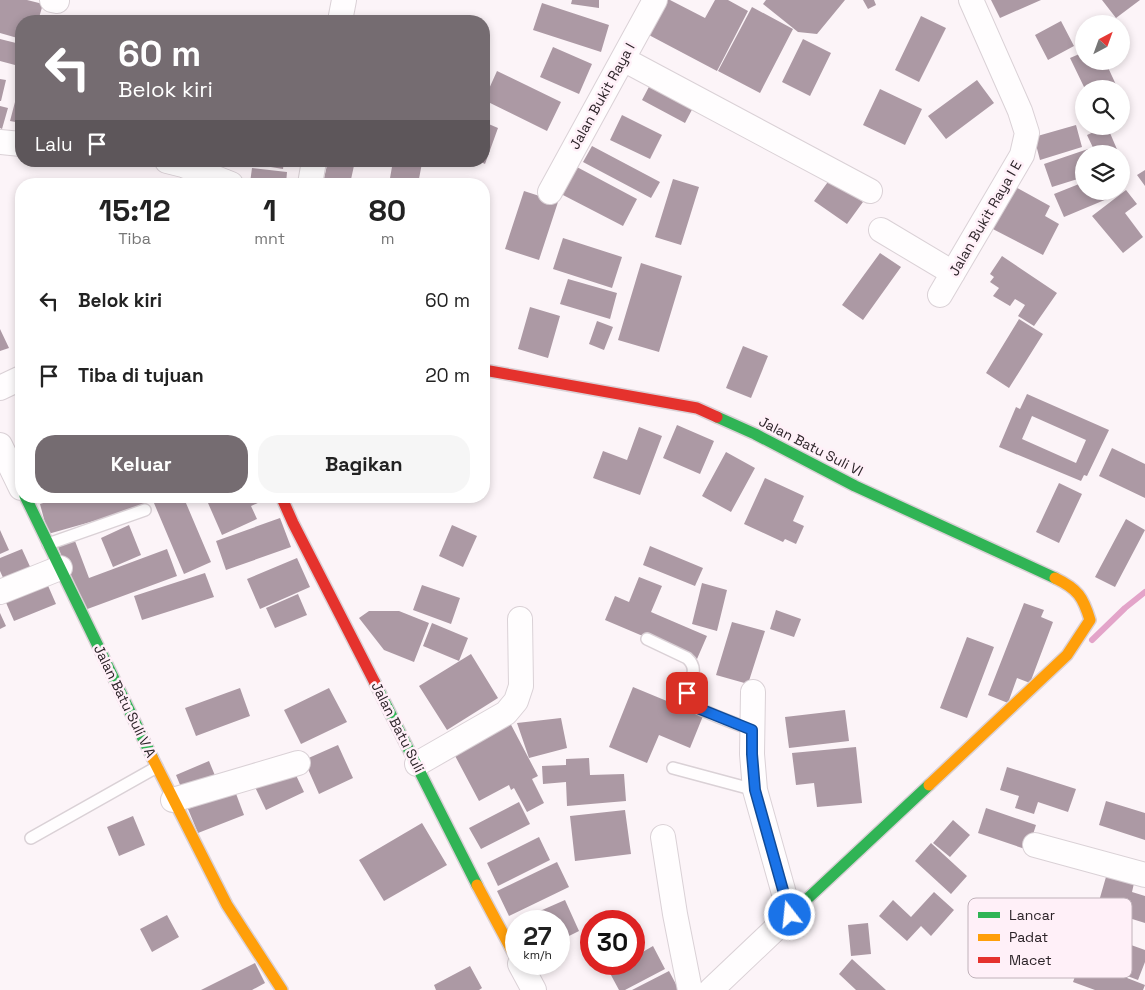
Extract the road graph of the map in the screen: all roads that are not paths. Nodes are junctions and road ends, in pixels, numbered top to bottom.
1 (344, 0) edge
2 (655, 0) edge
3 (972, 0) edge
4 (341, 15) edge
5 (623, 59) junction
6 (0, 142) edge
7 (15, 143) edge
8 (188, 167) edge
9 (216, 178) edge
10 (870, 191) dead end
11 (550, 192) dead end
12 (880, 230) dead end
13 (953, 273) junction
14 (940, 295) dead end
15 (490, 371) edge
16 (15, 381) edge
17 (0, 388) edge
18 (0, 444) edge
19 (15, 475) edge
20 (28, 503) edge
21 (284, 503) edge
22 (145, 510) dead end
23 (48, 544) junction
24 (60, 568) junction
25 (0, 592) edge
26 (520, 619) dead end
27 (647, 639) dead end
28 (753, 692) dead end
29 (752, 730) junction
30 (298, 762) dead end
31 (417, 764) junction
32 (157, 767) junction
33 (673, 768) dead end
34 (755, 790) junction
35 (173, 800) junction
36 (663, 837) dead end
37 (31, 838) dead end
38 (1035, 845) dead end
39 (1145, 874) edge
40 (790, 915) junction
41 (505, 938) edge
42 (526, 975) edge
43 (282, 990) edge
44 (534, 990) edge
45 (690, 990) edge
46 (711, 990) edge

1 - 4 street
2 - 5 street, Jalan Bukit Raya I
3 - 13 street, Jalan Bukit Raya I E
5 - 10 street
5 - 11 street, Jalan Bukit Raya I
6 - 7 street
8 - 9 street
12 - 13 street
13 - 14 street, Jalan Bukit Raya I E
15 - 40 street, Jalan Batu Suli VI
16 - 17 street
18 - 19 street
20 - 23 street, Jalan Batu Suli V A
21 - 31 street, Jalan Batu Suli
22 - 23 lane
23 - 24 street, Jalan Batu Suli V A
24 - 25 street
24 - 32 street, Jalan Batu Suli V A
26 - 31 street
27 - 29 lane
28 - 29 street
29 - 34 street
30 - 35 street
31 - 41 street, Jalan Batu Suli
32 - 35 street, Jalan Batu Suli V A
32 - 37 lane
33 - 34 lane
34 - 40 street
35 - 43 street, Jalan Batu Suli V A
36 - 45 street
38 - 39 street
40 - 46 street
42 - 44 street

